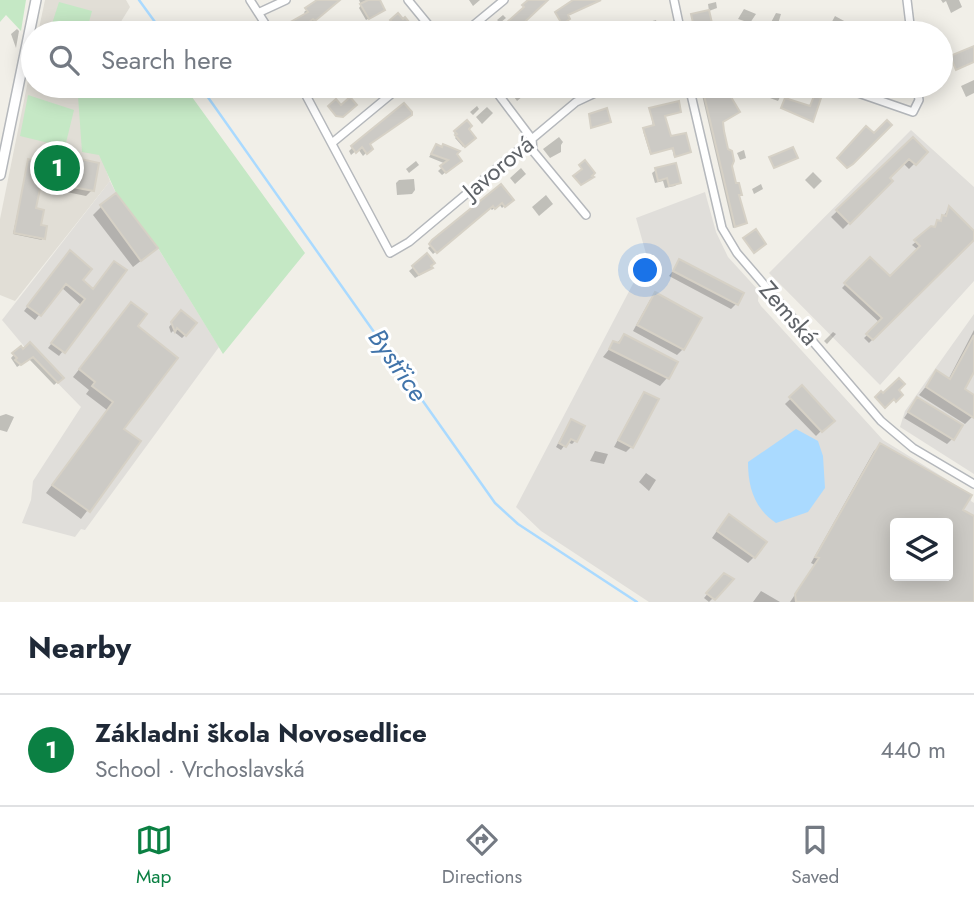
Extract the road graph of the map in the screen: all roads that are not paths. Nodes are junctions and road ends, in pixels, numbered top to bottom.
1 (36, 0) edge
2 (250, 0) edge
3 (286, 0) edge
4 (408, 0) edge
5 (505, 0) edge
6 (674, 0) edge
7 (907, 0) edge
8 (260, 12) junction
9 (31, 21) edge
10 (265, 21) edge
11 (425, 21) edge
12 (479, 21) edge
13 (678, 21) edge
14 (910, 21) edge
15 (21, 63) edge
16 (308, 98) edge
17 (386, 98) edge
18 (501, 98) edge
19 (584, 98) edge
20 (692, 98) edge
21 (873, 98) edge
22 (919, 98) edge
23 (4, 135) edge
24 (532, 139) junction
25 (332, 143) junction
26 (0, 175) edge
27 (586, 215) dead end
28 (974, 484) edge

1 - 9 street
2 - 8 street
3 - 8 street
4 - 11 street
5 - 12 street
6 - 13 street
7 - 14 street
8 - 10 street
15 - 23 street
16 - 25 street
17 - 25 street
18 - 24 street
19 - 24 street, Javorová
20 - 28 street, Zemská
21 - 22 street
23 - 26 street
24 - 25 street, Javorová
24 - 27 street

